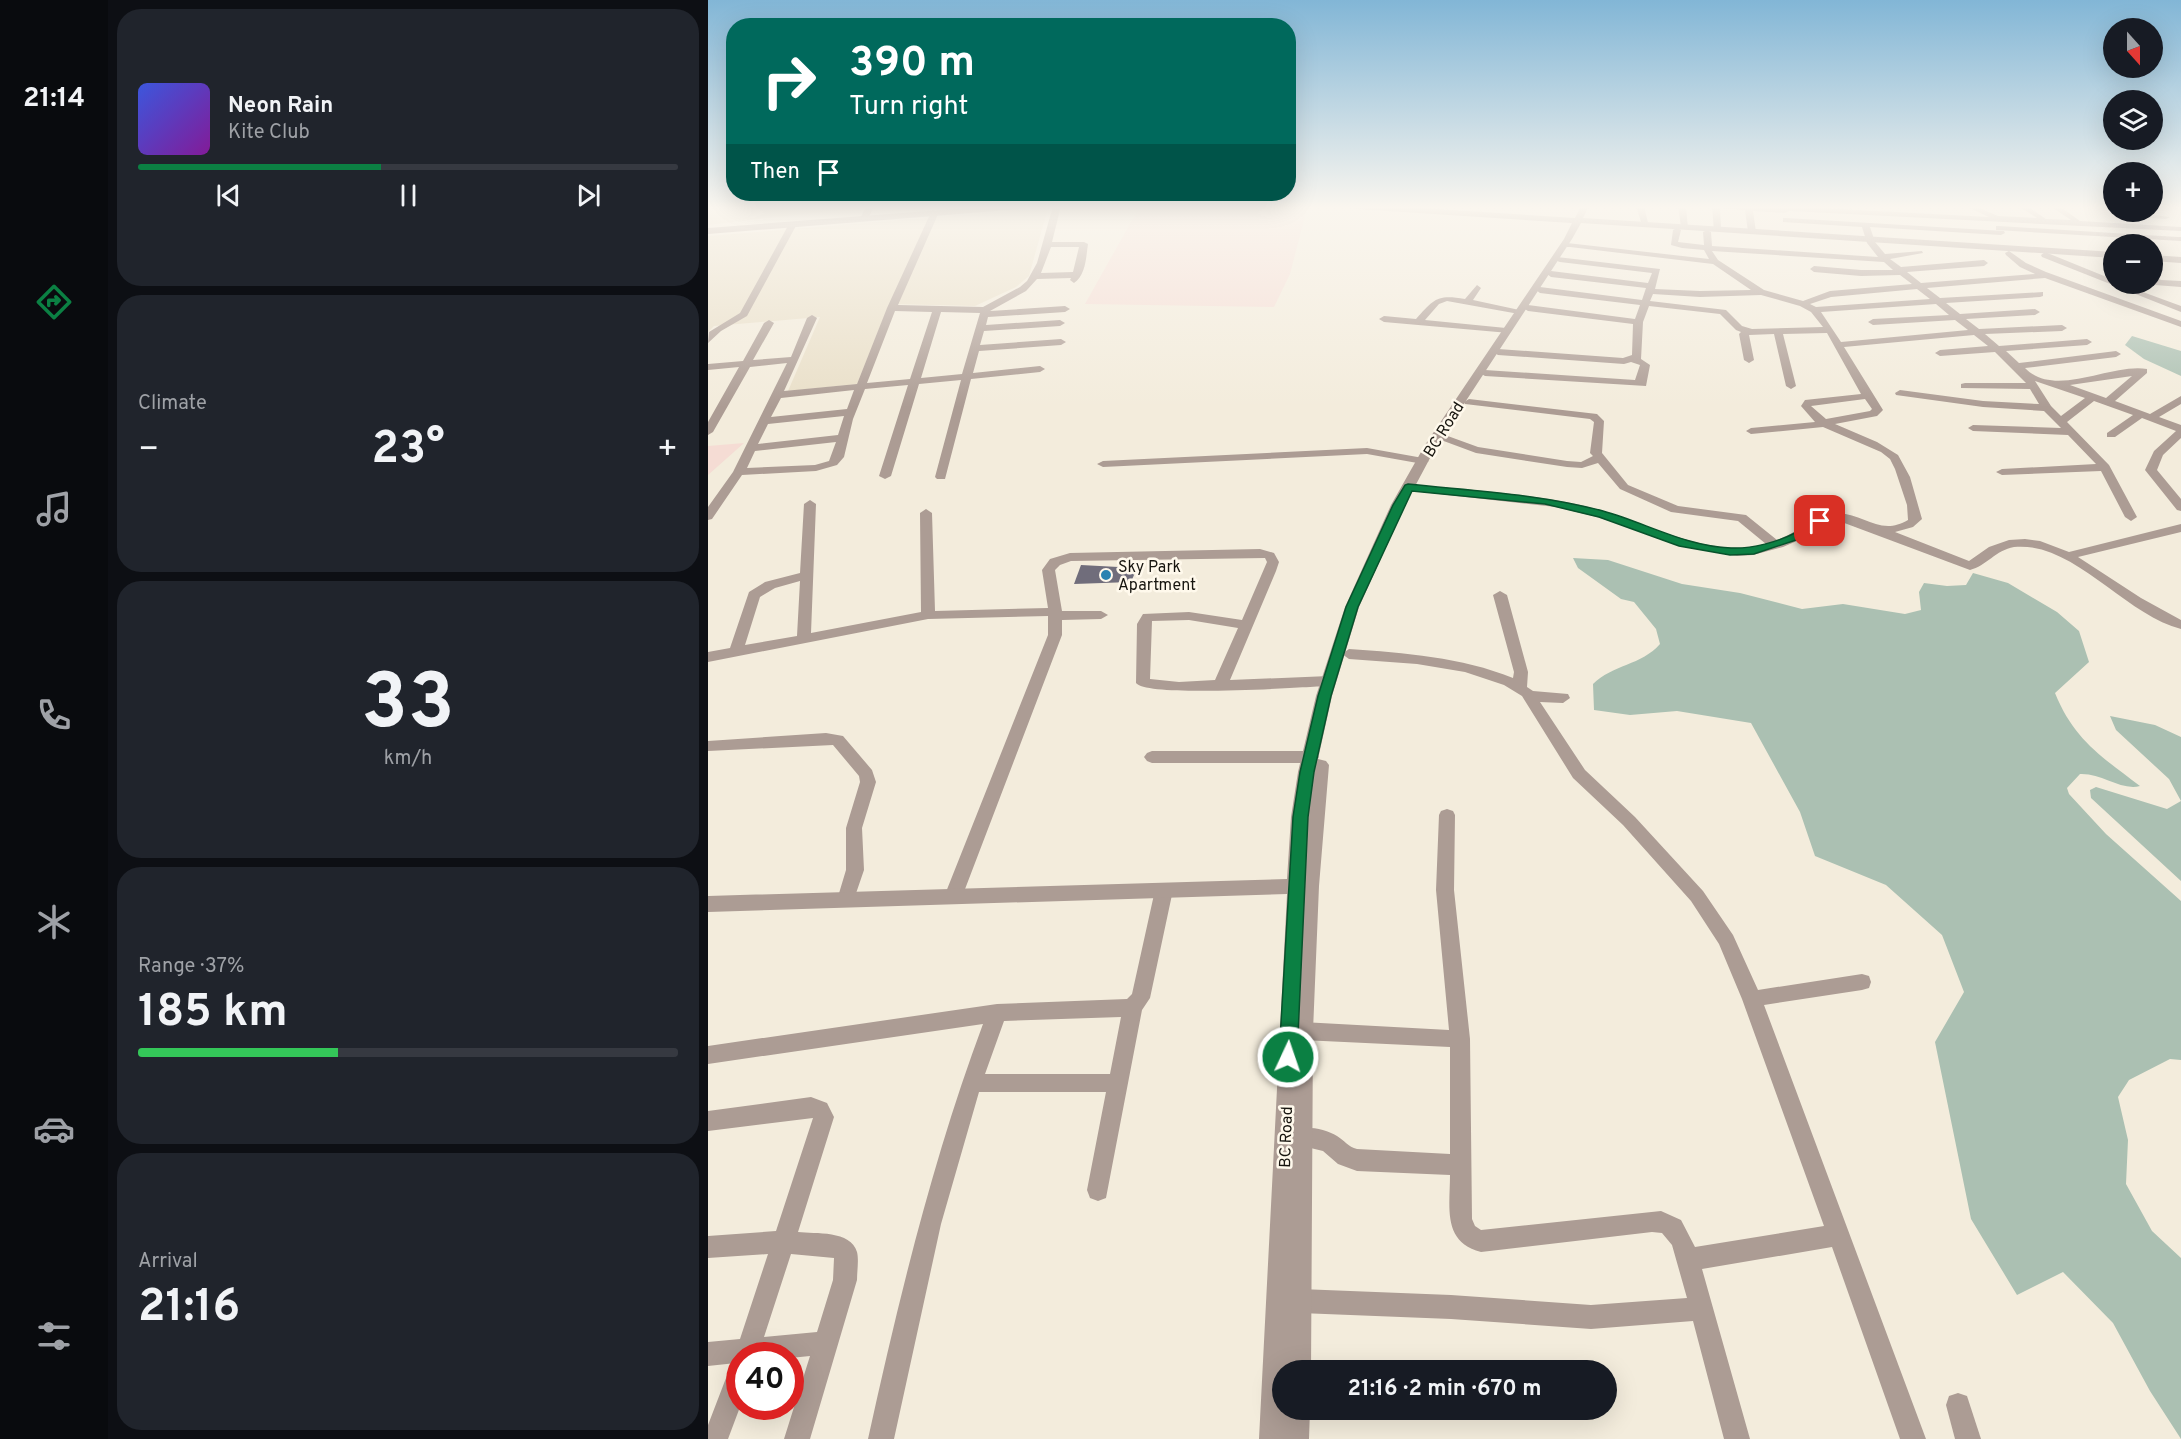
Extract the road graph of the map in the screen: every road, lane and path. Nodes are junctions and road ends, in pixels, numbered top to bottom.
1 (767, 273) edge
2 (908, 273) edge
3 (1036, 273) edge
4 (1076, 273) edge
5 (1546, 273) edge
6 (1551, 273) edge
7 (1604, 273) edge
8 (1658, 273) edge
9 (1733, 273) edge
10 (1903, 273) edge
11 (2044, 273) edge
12 (2048, 275) junction
13 (1035, 276) junction
14 (2163, 281) edge
15 (2163, 283) edge
16 (2181, 284) edge
17 (1918, 285) junction
18 (1477, 288) dead end
19 (1651, 288) junction
20 (1540, 290) junction
21 (1761, 292) junction
22 (2181, 293) edge
23 (2040, 294) dead end
24 (2142, 294) edge
25 (1937, 300) junction
26 (1467, 302) junction
27 (1645, 302) junction
28 (1803, 304) junction
29 (892, 308) junction
30 (1065, 309) dead end
31 (2181, 309) edge
32 (937, 310) junction
33 (1523, 310) junction
34 (1815, 310) junction
35 (985, 312) junction
36 (2035, 312) dead end
37 (1956, 315) junction
38 (2181, 315) edge
39 (812, 318) dead end
40 (1384, 319) dead end
41 (2168, 321) junction
42 (1419, 322) junction
43 (1638, 322) junction
44 (1873, 322) dead end
45 (769, 323) dead end
46 (1060, 323) dead end
47 (2181, 324) edge
48 (979, 328) junction
49 (2062, 328) dead end
50 (1830, 330) junction
51 (1506, 331) junction
52 (1751, 332) junction
53 (1778, 332) junction
54 (1977, 332) junction
55 (708, 340) edge
56 (1061, 342) dead end
57 (2087, 342) dead end
58 (1839, 345) junction
59 (976, 348) junction
60 (1999, 349) junction
61 (1498, 350) junction
62 (1940, 353) dead end
63 (2115, 354) dead end
64 (794, 360) junction
65 (1635, 360) junction
66 (1749, 360) dead end
67 (746, 364) junction
68 (2017, 366) junction
69 (708, 367) edge
70 (1040, 369) dead end
71 (1485, 373) junction
72 (968, 377) junction
73 (2030, 381) junction
74 (914, 382) junction
75 (2057, 384) junction
76 (1791, 386) dead end
77 (1965, 386) dead end
78 (862, 387) junction
79 (1900, 393) dead end
80 (777, 395) junction
81 (1868, 396) junction
82 (2093, 397) junction
83 (2181, 399) edge
84 (1465, 402) junction
85 (2108, 403) junction
86 (2047, 408) junction
87 (851, 412) junction
88 (2146, 416) junction
89 (765, 421) junction
90 (2061, 422) junction
91 (1826, 423) junction
92 (1973, 428) dead end
93 (2181, 430) edge
94 (1751, 431) dead end
95 (708, 432) edge
96 (2070, 432) junction
97 (2111, 435) dead end
98 (843, 438) junction
99 (1445, 438) junction
100 (752, 448) junction
101 (1599, 458) junction
102 (1423, 461) junction
103 (1103, 464) dead end
104 (2105, 467) junction
105 (740, 472) junction
106 (2002, 472) dead end
107 (885, 476) dead end
108 (941, 477) dead end
109 (1412, 488) junction
110 (810, 504) dead end
111 (2180, 505) edge
112 (926, 513) dead end
113 (708, 516) edge
114 (2131, 518) dead end
115 (2181, 528) edge
116 (1879, 531) junction
117 (1774, 544) junction
118 (2068, 556) junction
119 (806, 575) junction
120 (1500, 595) dead end
121 (1055, 612) junction
122 (928, 615) junction
123 (1101, 615) dead end
124 (1247, 624) junction
125 (2181, 625) edge
126 (804, 638) junction
127 (736, 651) junction
128 (1349, 654) junction
129 (708, 657) edge
130 (1334, 681) junction
131 (1220, 685) junction
132 (1525, 692) junction
133 (1563, 698) dead end
134 (708, 746) edge
135 (1152, 757) dead end
136 (1311, 757) junction
137 (1447, 815) dead end
138 (1303, 886) junction
139 (1164, 891) junction
140 (953, 897) junction
141 (846, 900) junction
142 (708, 904) edge
143 (1862, 982) dead end
144 (1752, 999) junction
145 (1133, 1006) junction
146 (997, 1013) junction
147 (1302, 1031) junction
148 (1460, 1039) junction
149 (708, 1055) edge
150 (971, 1083) junction
151 (1118, 1083) junction
152 (708, 1121) edge
153 (1301, 1137) junction
154 (1461, 1165) junction
155 (1098, 1190) dead end
156 (1837, 1235) junction
157 (783, 1242) junction
158 (708, 1247) edge
159 (1688, 1260) junction
160 (1300, 1301) junction
161 (1702, 1309) junction
162 (750, 1342) edge
163 (826, 1343) junction
164 (804, 1346) edge
165 (726, 1353) edge
166 (708, 1354) edge
167 (1298, 1360) edge
168 (1958, 1405) dead end
169 (726, 1410) edge
170 (1296, 1420) edge
171 (715, 1439) edge
172 (796, 1439) edge
173 (881, 1439) edge
174 (1273, 1439) edge
175 (1295, 1439) edge
176 (1737, 1439) edge
177 (1913, 1439) edge
178 (1968, 1439) edge

1 - 55 street
2 - 29 street
3 - 13 street
4 - 13 street
5 - 33 street, BC Road
6 - 20 street, BC Road
7 - 19 street
8 - 19 street
9 - 21 street
10 - 17 street
11 - 12 street
12 - 17 street
12 - 41 street
13 - 35 street
14 - 16 street
15 - 22 street
17 - 25 street
17 - 28 street
18 - 26 street
19 - 21 street
19 - 27 street
20 - 27 street
20 - 33 street, BC Road
21 - 28 street
23 - 25 street
24 - 31 street
25 - 34 street
25 - 37 street
26 - 33 street
26 - 42 street
27 - 43 street
27 - 52 street
28 - 34 street
29 - 32 street
29 - 78 street
30 - 35 street
32 - 35 street
32 - 74 street
33 - 43 street
33 - 51 street, BC Road
33 - 61 street, BC Road
34 - 50 street
35 - 48 street
36 - 37 street
37 - 44 street
37 - 54 street
38 - 41 street
39 - 64 street
40 - 42 street
41 - 47 street
42 - 51 street
43 - 65 street
45 - 67 street
46 - 48 street
48 - 59 street
49 - 54 street
50 - 53 street
50 - 58 street
51 - 61 street, BC Road
52 - 53 street
52 - 66 street
53 - 76 street
54 - 58 street
54 - 60 street
56 - 59 street
57 - 60 street
58 - 81 street
59 - 72 street
60 - 62 street
60 - 68 street
61 - 65 street
61 - 71 street, BC Road
61 - 84 street, BC Road
63 - 68 street
64 - 67 street
64 - 80 street
65 - 71 street
67 - 69 street
67 - 95 street
68 - 73 street
70 - 72 street
71 - 84 street, BC Road
72 - 74 street
72 - 108 street
73 - 75 street
73 - 77 street
73 - 86 street
74 - 78 street
74 - 107 street
75 - 82 street
75 - 85 street
78 - 80 street
78 - 87 street
79 - 86 street
80 - 89 street
81 - 91 street
81 - 91 street
82 - 85 street
82 - 90 street
83 - 88 street
84 - 99 street, BC Road
84 - 101 street
84 - 102 street, BC Road
85 - 88 street
86 - 90 street
87 - 89 street
87 - 98 street
88 - 93 street
88 - 97 street
89 - 100 street
90 - 96 street
91 - 94 street
91 - 116 street
92 - 96 street
93 - 111 street
96 - 104 street
98 - 100 street
98 - 105 street
99 - 101 street
99 - 109 street, BC Road
100 - 105 street
101 - 117 street
102 - 103 street
102 - 109 street, BC Road
104 - 106 street
104 - 114 street
105 - 113 street
109 - 117 street
109 - 128 street, BC Road
109 - 130 street, BC Road
110 - 119 street
112 - 122 street
115 - 118 street
116 - 117 street
116 - 118 street
118 - 125 street
119 - 126 street
119 - 127 street
120 - 132 street
121 - 122 street
121 - 123 street
121 - 124 street
121 - 140 street
122 - 126 street
124 - 131 street
124 - 131 street
126 - 127 street
127 - 129 street
128 - 130 street, BC Road
128 - 132 street
130 - 131 street
130 - 136 street, BC Road
130 - 138 street, BC Road
132 - 133 street
132 - 144 street
134 - 141 street
135 - 136 street
136 - 138 street, BC Road
137 - 148 street
138 - 139 street
138 - 147 street, BC Road
138 - 174 street, BC Road
139 - 140 street
139 - 145 street
140 - 141 street
141 - 142 street
143 - 144 street
144 - 156 street
145 - 146 street
145 - 151 street
146 - 149 street
146 - 150 street
147 - 148 street
147 - 153 street, BC Road
148 - 154 street
150 - 151 street
150 - 173 street
151 - 155 street
152 - 157 street
153 - 154 street
153 - 160 street, BC Road
154 - 159 street
156 - 159 street
156 - 177 street
157 - 158 street
157 - 162 street
157 - 163 street
159 - 161 street
160 - 161 street
160 - 167 street, BC Road
161 - 176 street
163 - 164 street
163 - 172 street
165 - 166 street
168 - 178 street
169 - 171 street
170 - 175 street

